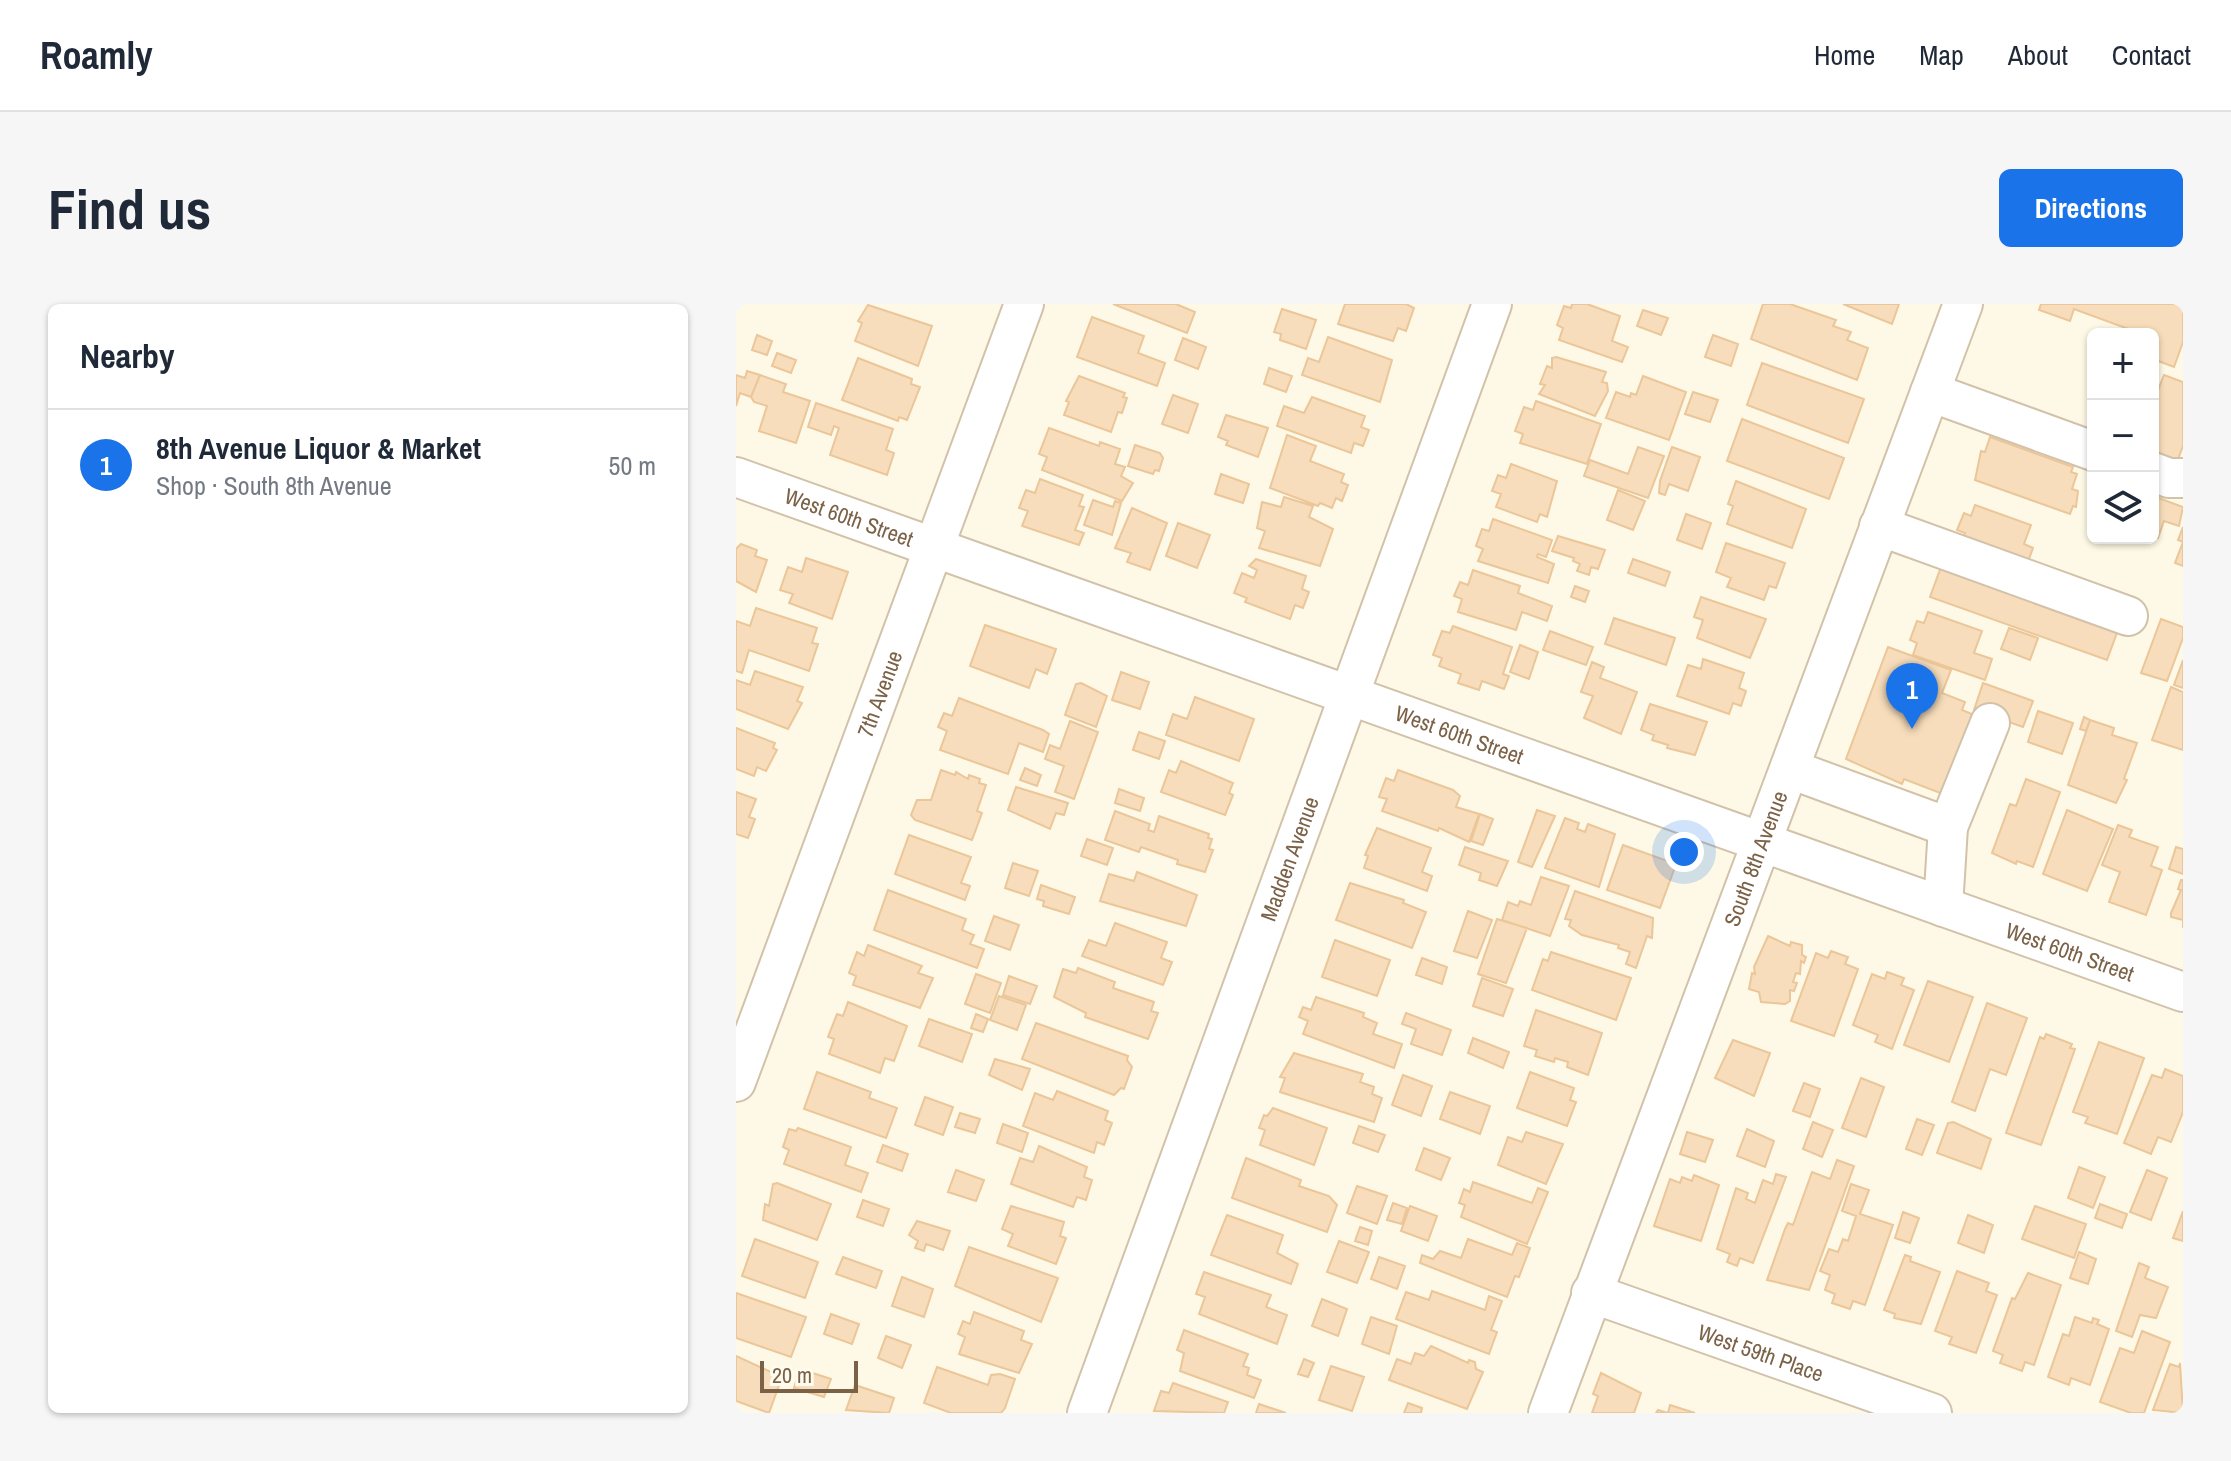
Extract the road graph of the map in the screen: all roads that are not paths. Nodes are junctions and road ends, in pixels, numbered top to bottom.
1 (1024, 304) edge
2 (1492, 304) edge
3 (1963, 304) edge
4 (1930, 392) junction
5 (2087, 449) edge
6 (2159, 474) edge
7 (736, 477) edge
8 (2183, 478) edge
9 (1879, 526) junction
10 (934, 547) junction
11 (2128, 616) dead end
12 (1349, 695) junction
13 (1990, 723) dead end
14 (1790, 769) junction
15 (1948, 827) junction
16 (1760, 842) junction
17 (1943, 907) junction
18 (2183, 992) edge
19 (736, 1082) edge
20 (1591, 1293) junction
21 (1087, 1413) edge
22 (1548, 1413) edge
23 (1932, 1413) edge

1 - 10 street, 7th Avenue
2 - 12 street, Madden Avenue
3 - 4 street, South 8th Avenue
4 - 5 street
4 - 9 street, South 8th Avenue
6 - 8 street
7 - 10 street, West 60th Street
9 - 11 street
9 - 14 street, South 8th Avenue
10 - 12 street, West 60th Street
10 - 19 street, 7th Avenue
12 - 16 street, West 60th Street
12 - 21 street, Madden Avenue
13 - 15 street
14 - 15 street
14 - 16 street, South 8th Avenue
15 - 17 street
16 - 17 street, West 60th Street
16 - 20 street, South 8th Avenue
17 - 18 street, West 60th Street
20 - 22 street, South 8th Avenue
20 - 23 street, West 59th Place

